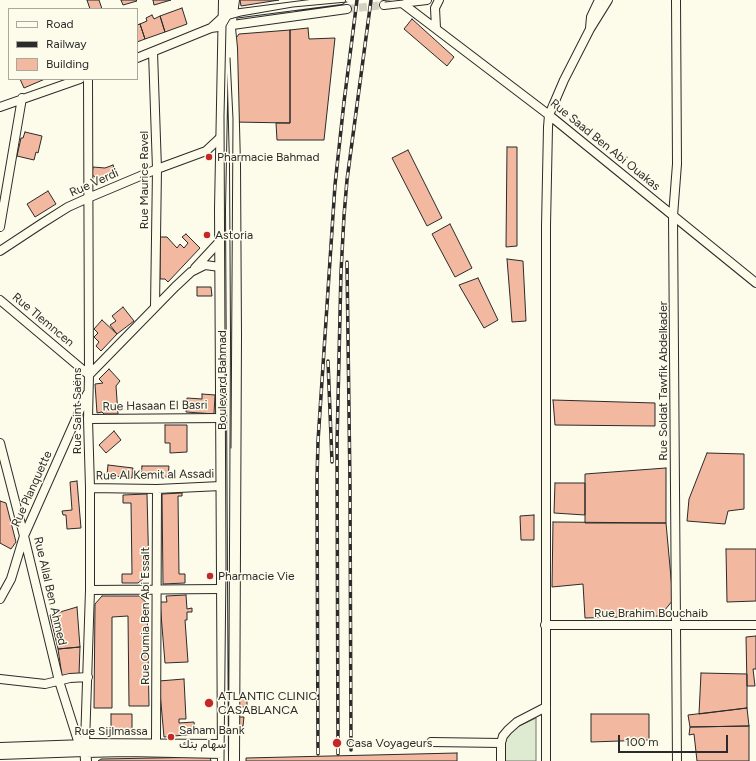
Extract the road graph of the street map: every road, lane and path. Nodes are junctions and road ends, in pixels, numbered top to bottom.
1 (224, 0) edge
2 (234, 0) edge
3 (341, 0) tunnel mouth
4 (426, 0) edge
5 (438, 0) edge
6 (599, 0) edge
7 (608, 0) edge
8 (676, 0) edge
9 (402, 3) junction
10 (384, 5) tunnel mouth
11 (347, 9) tunnel mouth
12 (228, 16) junction
13 (227, 26) junction
14 (211, 28) junction
15 (436, 28) junction
16 (590, 28) junction
17 (153, 52) junction
18 (138, 58) edge
19 (77, 80) edge
20 (88, 80) edge
21 (22, 98) junction
22 (0, 107) edge
23 (549, 115) junction
24 (221, 137) junction
25 (206, 151) junction
26 (221, 154) junction
27 (157, 169) junction
28 (88, 198) junction
29 (673, 216) junction
30 (0, 227) edge
31 (220, 241) junction
32 (0, 251) edge
33 (220, 267) junction
34 (191, 272) junction
35 (756, 283) edge
36 (0, 300) edge
37 (155, 307) junction
38 (89, 375) junction
39 (88, 390) junction
40 (222, 418) junction
41 (88, 419) junction
42 (0, 443) edge
43 (4, 455) junction
44 (0, 468) edge
45 (221, 486) junction
46 (90, 488) junction
47 (157, 489) junction
48 (24, 536) junction
49 (221, 589) junction
50 (90, 590) junction
51 (156, 590) junction
52 (0, 599) edge
53 (545, 625) junction
54 (756, 625) edge
55 (676, 626) junction
56 (88, 677) junction
57 (0, 679) edge
58 (59, 681) junction
59 (546, 707) junction
60 (431, 742) dead end
61 (501, 743) junction
62 (156, 744) junction
63 (0, 747) edge
64 (84, 750) edge
65 (223, 753) edge
66 (0, 755) edge
67 (234, 761) edge
68 (501, 761) edge
69 (546, 761) edge
70 (677, 761) edge

1 - 12 main road, Boulevard Bahmad
2 - 12 main road, Boulevard Bahmad
3 - 12 street
4 - 9 street
5 - 15 street
6 - 16 street
7 - 16 street
8 - 29 street, Rue Soldat Tawfik Abdelkader
9 - 10 street
9 - 15 street, Rue Saad Ben Abi Ouakas
11 - 13 street
12 - 13 main road, Boulevard Bahmad
12 - 14 street
13 - 14 street
13 - 24 main road, Boulevard Bahmad
13 - 67 main road, Boulevard Bahmad
14 - 17 street
15 - 23 street, Rue Saad Ben Abi Ouakas
16 - 23 street
17 - 18 street
17 - 27 street, Rue Maurice Ravel
19 - 21 street
20 - 28 street, Rue Saint Saëns
21 - 22 street
21 - 30 street
23 - 29 street, Rue Saad Ben Abi Ouakas
23 - 53 street
24 - 25 street, Rue Verdi
24 - 26 main road, Boulevard Bahmad
25 - 26 street
25 - 27 street, Rue Verdi
26 - 31 main road, Boulevard Bahmad
27 - 28 street, Rue Verdi
27 - 37 street, Rue Maurice Ravel
28 - 32 street, Rue Verdi
28 - 38 street, Rue Saint Saëns
29 - 35 street, Rue Saad Ben Abi Ouakas
29 - 55 street, Rue Soldat Tawfik Abdelkader
31 - 33 main road, Boulevard Bahmad
31 - 34 street
33 - 34 street
33 - 40 main road, Boulevard Bahmad
34 - 37 street
36 - 38 street, Rue Tlemncen
37 - 38 street
38 - 39 street, Rue Saint Saëns
39 - 41 street, Rue Saint Saëns
39 - 48 street, Rue Planquette
40 - 41 street, Rue Hasaan El Basri
40 - 45 main road, Boulevard Bahmad
41 - 46 street, Rue Saint Saëns
42 - 43 street, Rue Allal Ben Ahmed
43 - 44 street
43 - 48 street, Rue Allal Ben Ahmed
45 - 47 street, Rue Al Kemit al Assadi
45 - 49 main road, Boulevard Bahmad
46 - 47 street, Rue Al Kemit al Assadi
46 - 50 street, Rue Saint Saëns
47 - 51 street, Rue Oumia Ben Abi Essalt
48 - 52 street, Rue Planquette
48 - 58 street, Rue Allal Ben Ahmed
49 - 51 street
49 - 65 main road, Boulevard Bahmad
50 - 51 street
50 - 56 street, Rue Saint Saëns
51 - 62 street, Rue Oumia Ben Abi Essalt
53 - 55 street, Rue Brahim Bouchaib
53 - 59 street
54 - 55 street, Rue Brahim Bouchaib
55 - 70 street, Rue Soldat Tawfik Abdelkader
56 - 58 street
56 - 64 street, Rue Saint Saëns
57 - 58 street
58 - 64 street, Rue Allal Ben Ahmed
59 - 61 street
59 - 69 street
60 - 61 street
61 - 68 street
62 - 64 main road, Rue Sijlmassa
62 - 65 main road, Rue Sijlmassa
63 - 64 street, Rue Sijlmassa
64 - 65 main road, Rue Sijlmassa
64 - 66 street, Rue Sijlmassa

